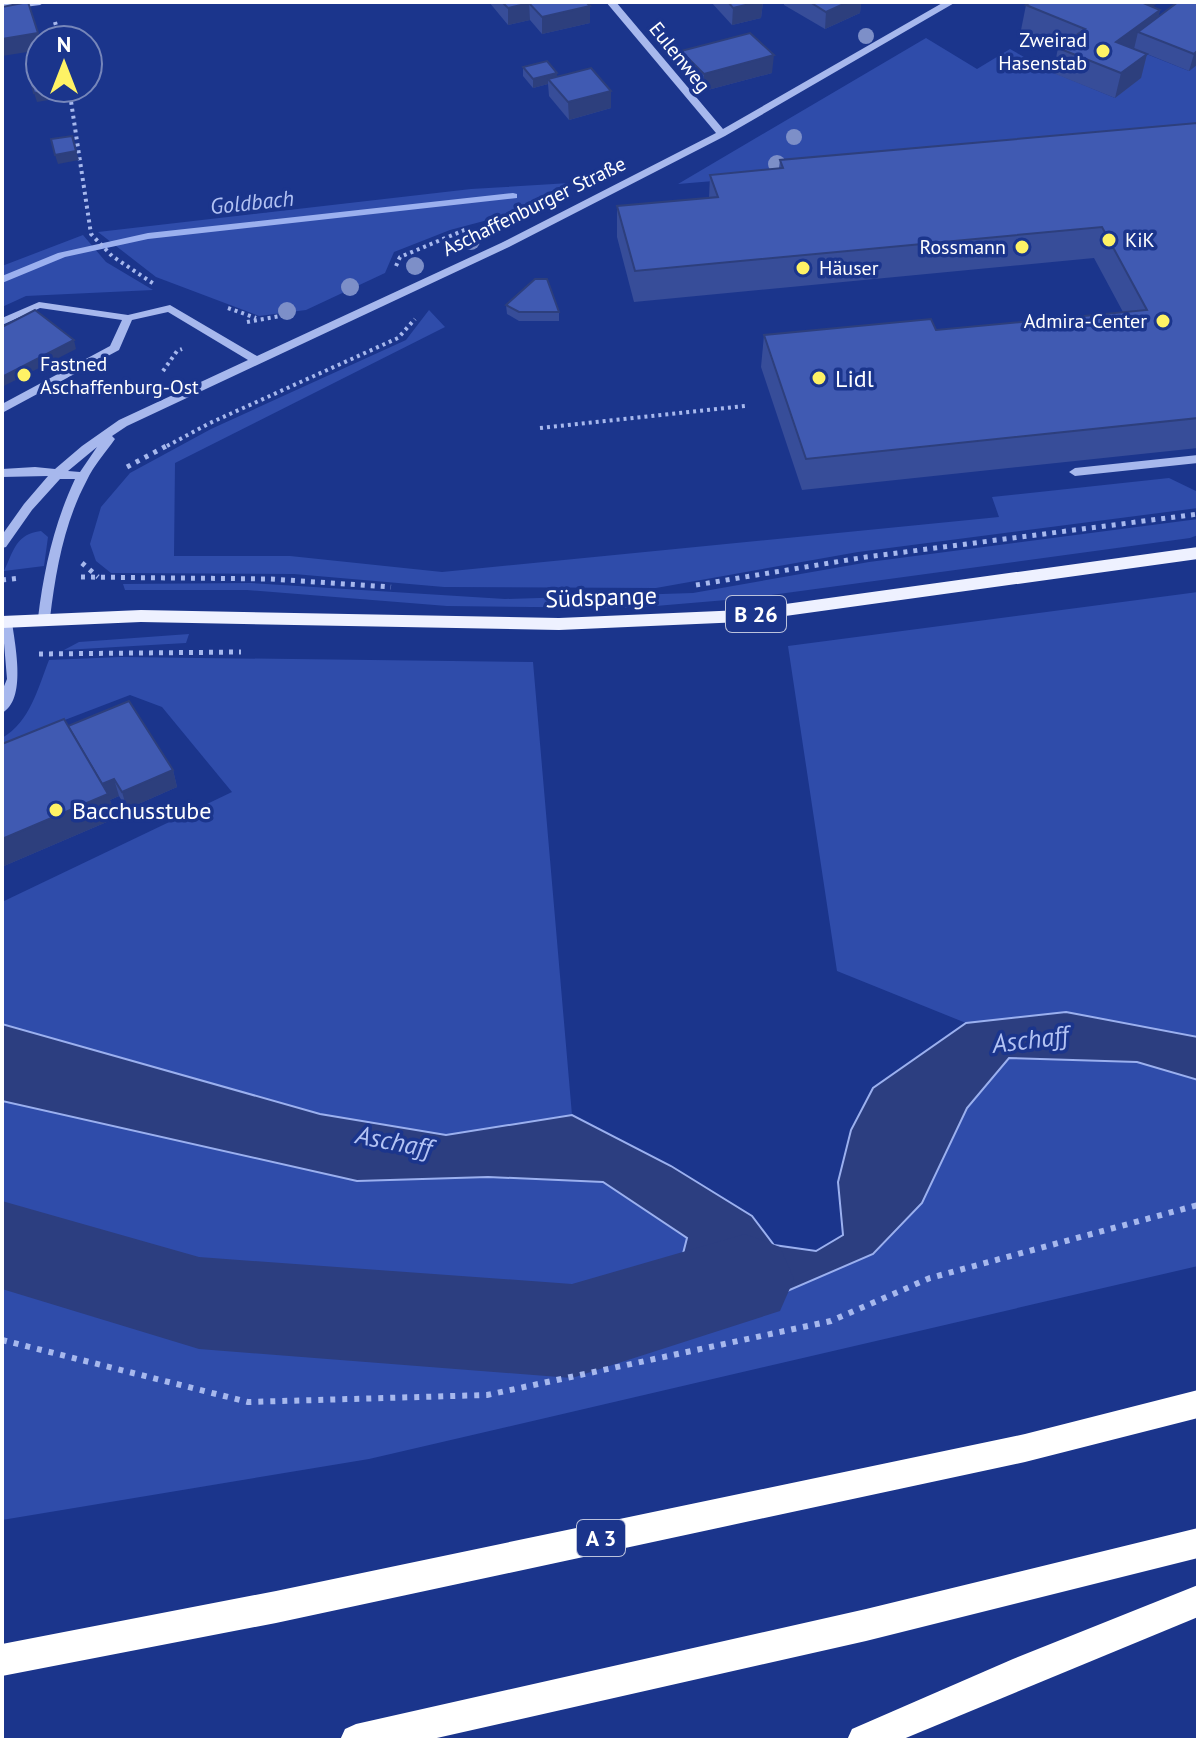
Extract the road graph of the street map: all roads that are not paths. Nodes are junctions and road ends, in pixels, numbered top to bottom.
1 (40, 2) edge
2 (611, 2) edge
3 (951, 2) edge
4 (2, 7) edge
5 (722, 134) junction
6 (128, 318) junction
7 (2, 322) edge
8 (255, 360) junction
9 (2, 409) edge
10 (123, 423) junction
11 (1198, 459) edge
12 (57, 472) junction
13 (1075, 472) edge
14 (2, 473) edge
15 (82, 476) junction
16 (2, 544) edge
17 (1198, 553) edge
18 (44, 618) junction
19 (4, 622) edge
20 (2, 708) edge
21 (1198, 1404) edge
22 (1198, 1543) edge
23 (1198, 1601) edge
24 (2, 1660) edge
25 (356, 1740) edge
26 (863, 1740) edge

1 - 4 street
2 - 5 street, Eulenweg
3 - 5 street, Aschaffenburger Straße
5 - 8 street, Aschaffenburger Straße
6 - 7 street
6 - 8 street
6 - 9 street
8 - 10 street, Aschaffenburger Straße
10 - 12 street, Aschaffenburger Straße
10 - 15 street, Aschaffenburger Straße
11 - 13 street
12 - 14 street
12 - 15 street
12 - 16 street, Aschaffenburger Straße
15 - 18 street, Aschaffenburger Straße
17 - 18 main road, Südspange / B 26
18 - 19 main road, Südspange / B 26
19 - 20 street
21 - 24 highway, A 3
22 - 25 highway
23 - 26 highway

